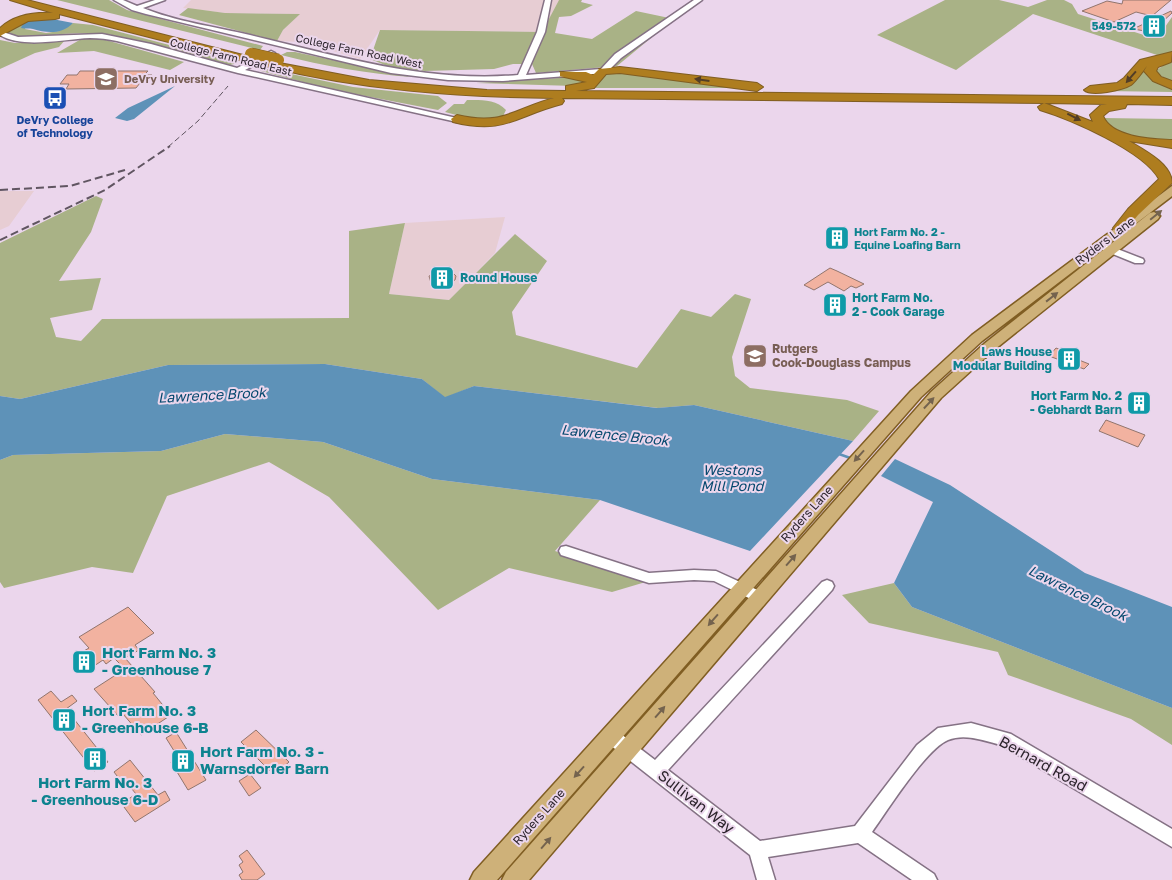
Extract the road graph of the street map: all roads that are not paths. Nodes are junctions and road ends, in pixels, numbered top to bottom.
1 (34, 0) edge
2 (51, 0) edge
3 (117, 0) edge
4 (162, 0) edge
5 (548, 0) edge
6 (700, 0) edge
7 (7, 7) edge
8 (69, 9) junction
9 (134, 9) junction
10 (139, 31) junction
11 (1, 33) junction
12 (284, 46) junction
13 (1172, 55) edge
14 (247, 56) junction
15 (1172, 59) edge
16 (274, 62) junction
17 (605, 68) junction
18 (238, 71) junction
19 (564, 74) junction
20 (521, 78) junction
21 (594, 81) junction
22 (1172, 85) edge
23 (549, 90) junction
24 (446, 92) junction
25 (838, 93) junction
26 (632, 96) junction
27 (1172, 96) edge
28 (974, 97) junction
29 (1172, 102) edge
30 (457, 119) junction
31 (1172, 144) edge
32 (1172, 190) edge
33 (1172, 202) edge
34 (1120, 228) junction
35 (1106, 247) junction
36 (1139, 261) dead end
37 (566, 551) dead end
38 (827, 586) dead end
39 (750, 592) junction
40 (620, 742) junction
41 (656, 770) junction
42 (860, 834) junction
43 (1172, 839) edge
44 (757, 850) junction
45 (482, 880) edge
46 (514, 880) edge
47 (766, 880) edge
48 (928, 880) edge

1 - 8 highway
2 - 8 highway
3 - 9 street, College Farm Road West
4 - 9 street
5 - 20 street
6 - 17 street
7 - 10 highway
7 - 11 highway
8 - 14 highway
9 - 12 street, College Farm Road West
10 - 11 highway
10 - 14 highway
11 - 18 street, College Farm Road East
12 - 18 street
12 - 20 street, College Farm Road West
13 -> 28 highway
14 - 16 highway
15 - 22 highway
16 - 23 highway
16 - 24 highway
17 - 19 street, College Farm Road West
17 - 21 highway
25 -> 17 highway
18 - 30 street, College Farm Road East
19 - 20 street, College Farm Road West
19 - 21 highway
21 - 23 highway
23 - 25 highway
24 - 26 highway
24 - 30 highway
25 - 28 highway
26 - 28 highway
26 - 30 highway
27 - 28 highway
28 - 29 highway
28 -> 34 highway
29 - 31 highway
32 - 34 main road, Ryders Lane
35 -> 33 main road, Ryders Lane
34 - 35 main road, Ryders Lane
35 - 36 street
39 -> 35 main road, Ryders Lane
35 -> 39 main road, Ryders Lane
37 - 39 street
38 - 41 street
39 - 40 main road, Ryders Lane
40 - 41 street, Sullivan Way
40 -> 45 main road, Ryders Lane
46 -> 40 main road, Ryders Lane
41 - 44 street, Sullivan Way
42 - 43 street, Bernard Road
42 - 44 street
42 - 48 street
44 - 47 street

